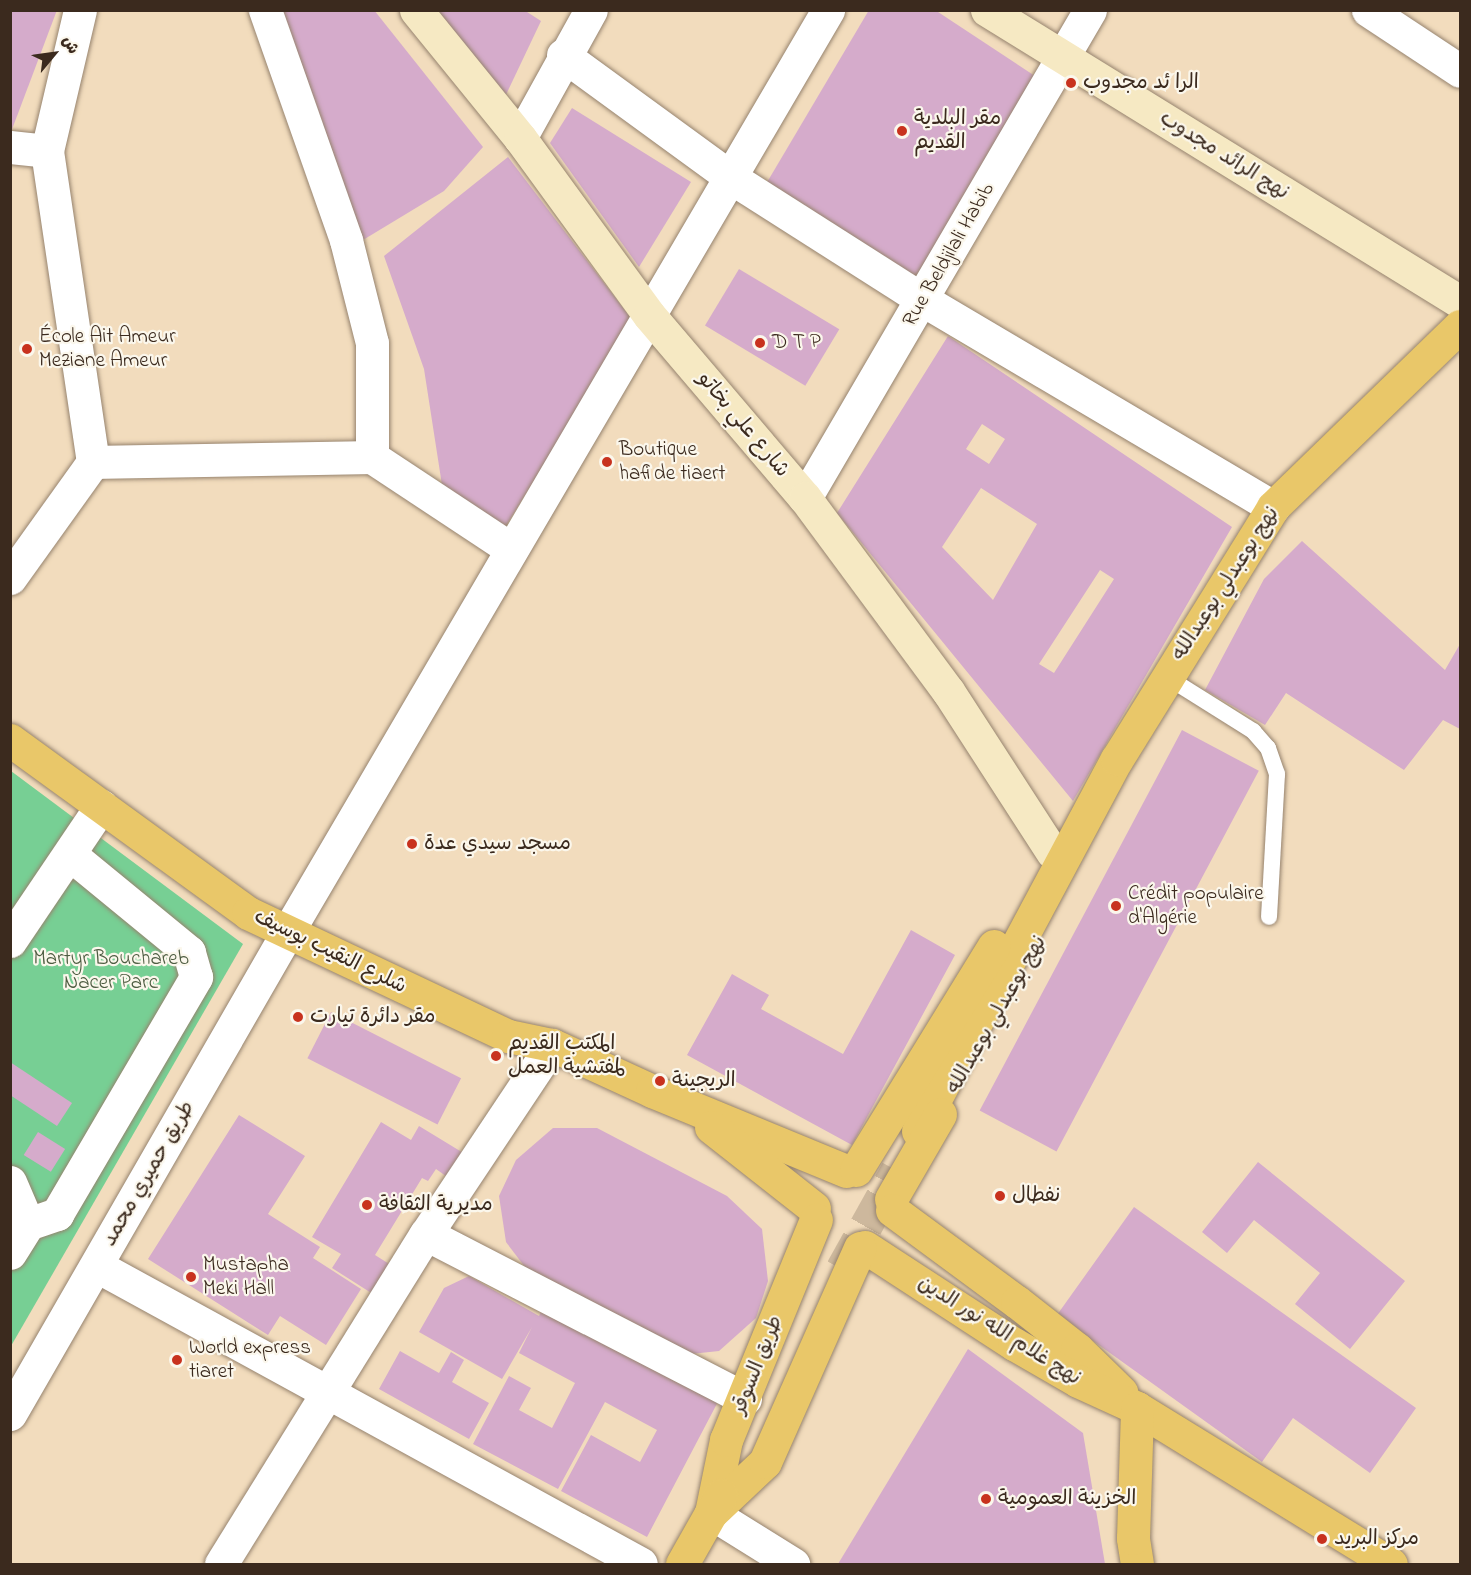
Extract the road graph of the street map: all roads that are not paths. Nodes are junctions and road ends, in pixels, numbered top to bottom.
1 (80, 10) edge
2 (265, 10) edge
3 (416, 10) edge
4 (591, 10) edge
5 (828, 10) edge
6 (987, 10) edge
7 (1090, 10) edge
8 (1368, 10) edge
9 (563, 55) junction
10 (1063, 56) junction
11 (1461, 71) edge
12 (520, 138) junction
13 (10, 147) edge
14 (47, 151) junction
15 (730, 177) junction
16 (924, 300) junction
17 (1461, 302) edge
18 (650, 315) junction
19 (1461, 326) edge
20 (372, 457) junction
21 (93, 462) junction
22 (805, 498) junction
23 (1273, 507) junction
24 (511, 549) junction
25 (10, 578) edge
26 (1167, 677) junction
27 (10, 740) edge
28 (1117, 759) junction
29 (101, 806) junction
30 (1052, 852) junction
31 (70, 855) junction
32 (1269, 917) dead end
33 (287, 933) junction
34 (10, 941) edge
35 (552, 1045) junction
36 (682, 1103) junction
37 (918, 1131) dead end
38 (851, 1171) junction
39 (10, 1182) edge
40 (891, 1204) junction
41 (815, 1214) junction
42 (28, 1224) junction
43 (426, 1234) junction
44 (862, 1247) junction
45 (10, 1253) edge
46 (97, 1266) junction
47 (801, 1344) dead end
48 (327, 1392) junction
49 (746, 1399) junction
50 (1137, 1408) junction
51 (10, 1414) edge
52 (711, 1513) junction
53 (221, 1564) edge
54 (641, 1564) edge
55 (682, 1564) edge
56 (793, 1564) edge
57 (1137, 1564) edge
58 (1391, 1564) edge

1 - 14 street
2 - 20 street
3 - 12 street, شارع علي بخاتو
4 - 9 street
5 - 15 street, طريق حميري محمد
6 - 10 street, نهج الرائد مجدوب
7 - 10 street, Rue Beldjilali Habib
8 - 11 street
9 - 12 street
9 - 15 street
10 - 16 street, Rue Beldjilali Habib
10 - 17 street, نهج الرائد مجدوب
12 - 18 street, شارع علي بخاتو
13 - 14 street
14 - 21 street
15 - 16 street
15 - 18 street, طريق حميري محمد
16 - 22 street, Rue Beldjilali Habib
16 - 23 street
18 - 22 street, شارع علي بخاتو
18 - 24 street, طريق حميري محمد
19 - 23 main road, نهج بوعبدلي بوعبدالله
20 - 21 street
20 - 24 street
21 - 25 street
22 - 30 street, شارع علي بخاتو
23 - 26 main road, نهج بوعبدلي بوعبدالله
24 - 33 street, طريق حميري محمد
26 - 28 main road, نهج بوعبدلي بوعبدالله
26 - 32 lane
27 - 29 main road, شلرع النقيب بوسيف
28 - 30 main road, نهج بوعبدلي بوعبدالله
28 - 37 main road, نهج بوعبدلي بوعبدالله
28 - 40 main road, نهج بوعبدلي بوعبدالله
29 - 31 street
29 - 33 main road, شلرع النقيب بوسيف
30 - 38 main road, نهج بوعبدلي بوعبدالله
31 - 34 street
31 - 42 street
33 - 35 main road, شلرع النقيب بوسيف
33 - 46 street, طريق حميري محمد
35 - 36 main road, شلرع النقيب بوسيف
35 - 43 street
36 - 38 main road, شلرع النقيب بوسيف
36 - 41 main road, شلرع النقيب بوسيف
38 - 40 main road
38 - 41 main road
39 - 42 street
40 - 44 main road
40 - 50 main road, نهج غلام الله نور الدين
41 - 44 main road
41 - 49 main road, طريق السوقر
42 - 45 street
43 - 48 street
43 - 49 street
44 - 50 main road, نهج غلام الله نور الدين
44 - 52 main road, طريق السوقر
46 - 48 street
46 - 51 street, طريق حميري محمد
47 - 52 main road, طريق السوقر
48 - 53 street
48 - 54 street
49 - 52 main road, طريق السوقر
50 - 57 main road
50 - 58 main road, نهج غلام الله نور الدين
52 - 55 main road, طريق السوقر
52 - 56 street

